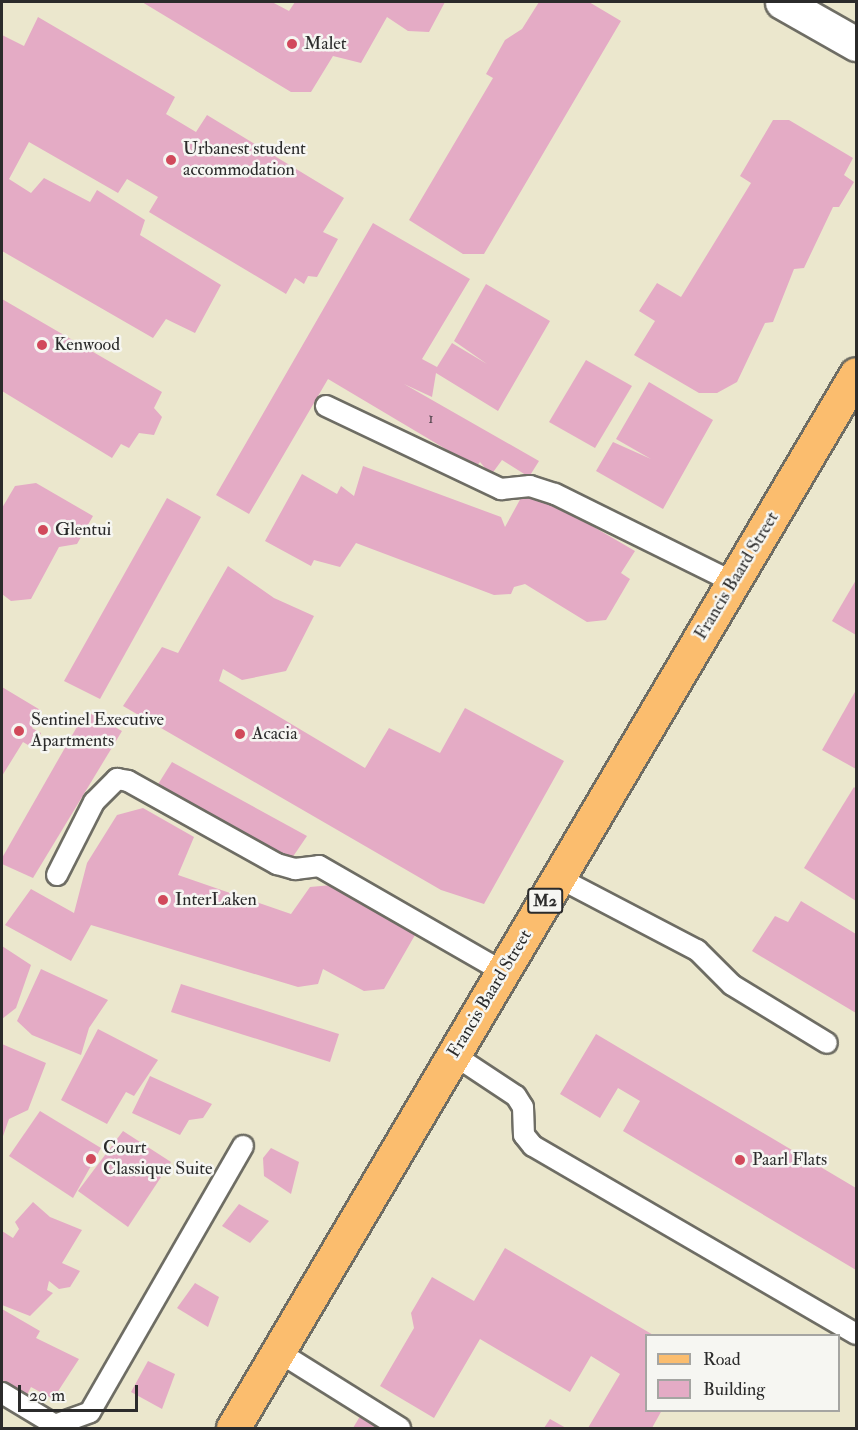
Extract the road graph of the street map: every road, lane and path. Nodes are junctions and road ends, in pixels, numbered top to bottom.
1 (782, 2) edge
2 (856, 44) edge
3 (856, 374) edge
4 (326, 406) dead end
5 (733, 582) junction
6 (57, 875) dead end
7 (559, 878) junction
8 (503, 972) junction
9 (827, 1043) dead end
10 (454, 1055) junction
11 (243, 1146) dead end
12 (856, 1334) edge
13 (279, 1352) junction
14 (2, 1393) edge
15 (233, 1428) edge
16 (400, 1428) edge

1 - 2 street
3 - 5 main road, Francis Baard Street / M2
4 - 5 lane
5 - 7 main road, Francis Baard Street / M2
6 - 8 lane
7 - 8 main road, Francis Baard Street / M2
7 - 9 lane
8 - 10 main road, Francis Baard Street / M2
10 - 12 lane
10 - 13 main road, Francis Baard Street / M2
11 - 14 lane
13 - 15 main road, Francis Baard Street / M2
13 - 16 lane

